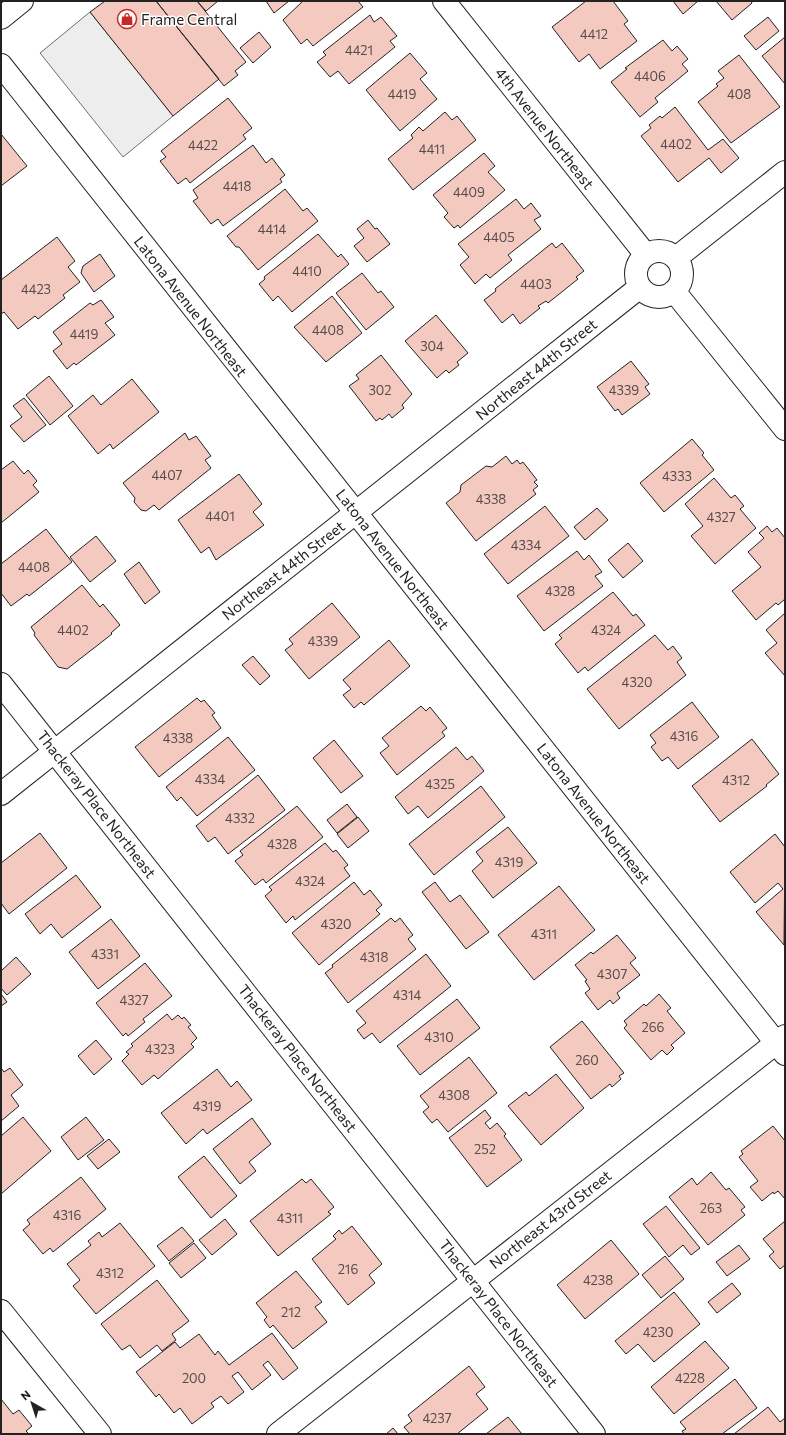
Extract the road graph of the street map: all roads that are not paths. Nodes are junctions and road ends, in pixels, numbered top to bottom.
1 (22, 1) edge
2 (444, 1) edge
3 (1, 18) edge
4 (1, 65) edge
5 (785, 172) edge
6 (646, 255) junction
7 (676, 258) junction
8 (640, 287) junction
9 (674, 291) junction
10 (785, 429) edge
11 (356, 513) junction
12 (1, 684) edge
13 (56, 752) junction
14 (1, 794) edge
15 (782, 1044) edge
16 (473, 1279) junction
17 (1, 1311) edge
18 (100, 1434) edge
19 (278, 1434) edge
20 (594, 1434) edge

1 - 3 street
2 - 6 street, 4th Avenue Northeast
4 - 11 street, Latona Avenue Northeast
5 - 7 street
6 - 7 street
6 - 8 street
7 - 9 street
8 - 9 street
8 - 11 street, Northeast 44th Street
9 - 10 street
11 - 13 street, Northeast 44th Street
11 - 15 street, Latona Avenue Northeast
12 - 13 street, Thackeray Place Northeast
13 - 14 street, Northeast 44th Street
13 - 16 street, Thackeray Place Northeast
15 - 16 street, Northeast 43rd Street
16 - 19 street, Northeast 43rd Street
16 - 20 street, Thackeray Place Northeast
17 - 18 street

